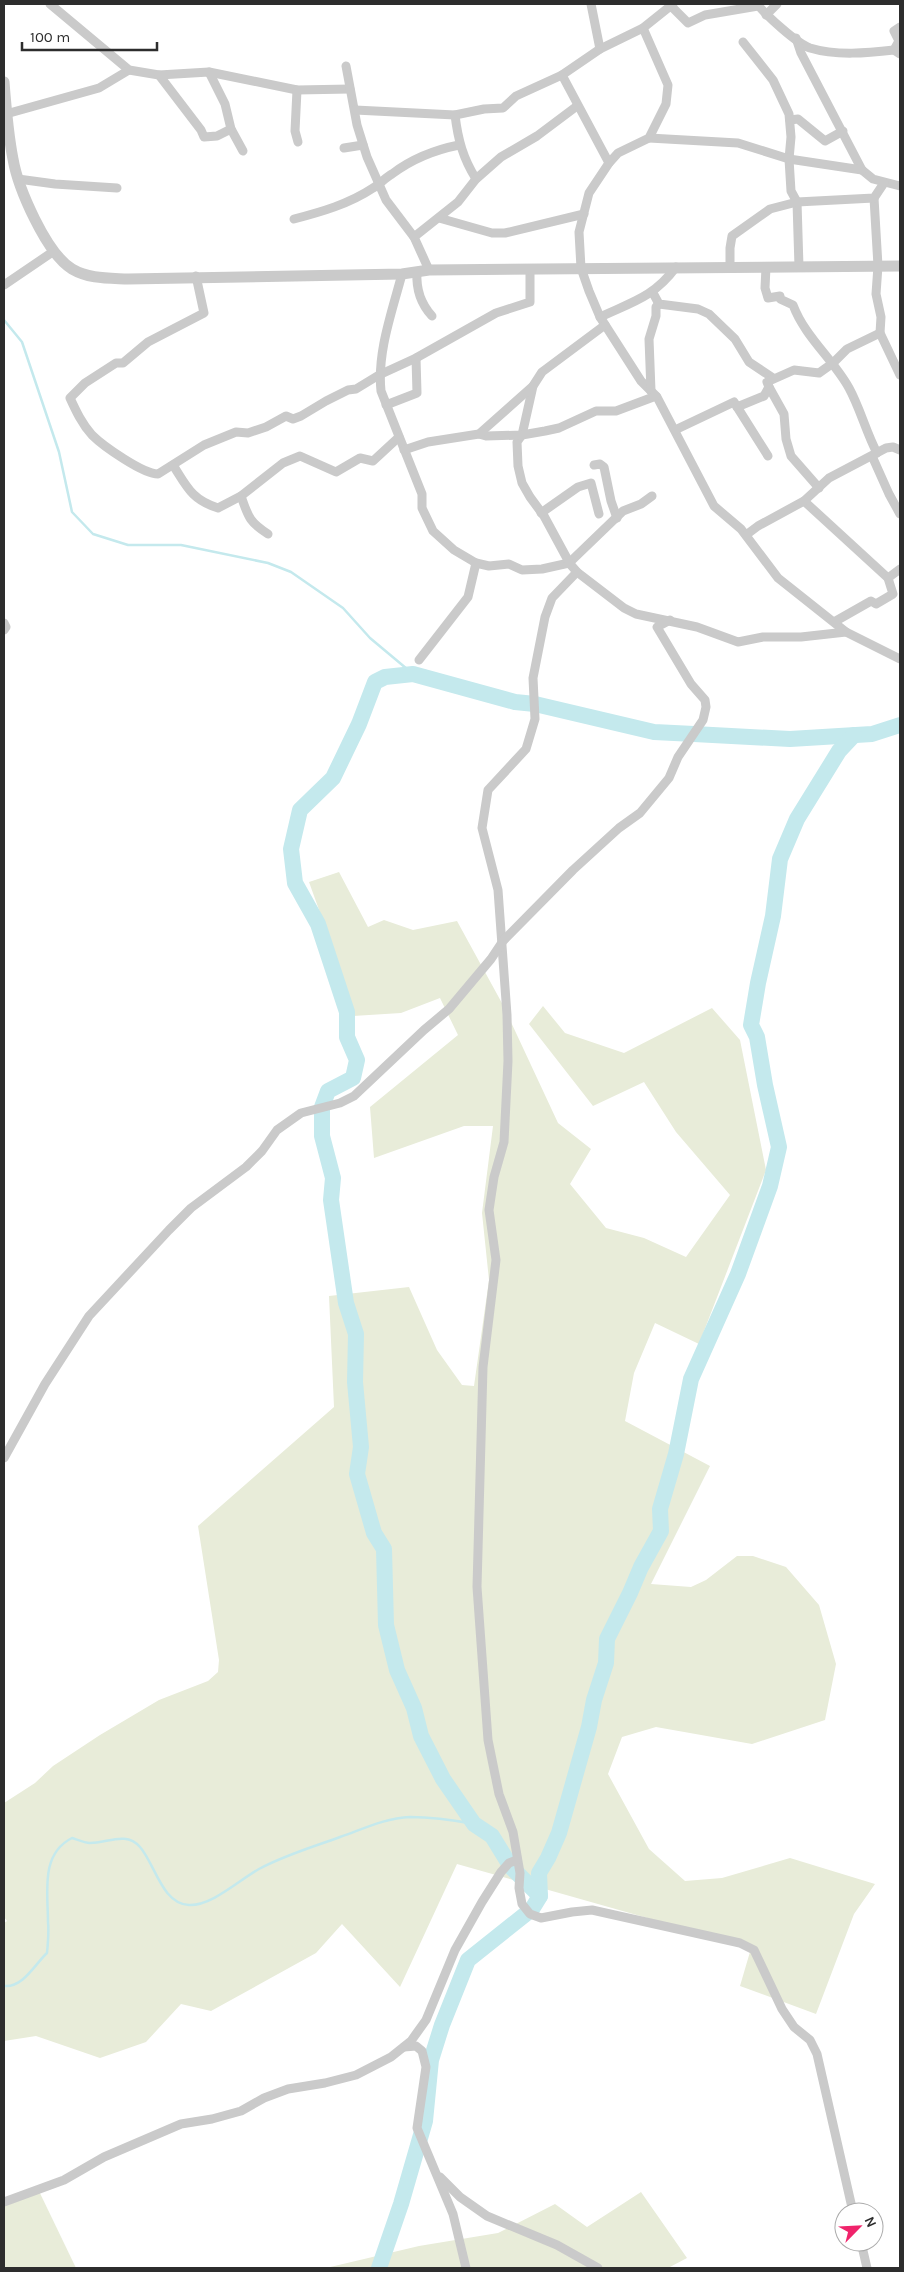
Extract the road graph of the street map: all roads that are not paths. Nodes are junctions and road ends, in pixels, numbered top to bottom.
1 (50, 4) edge
2 (591, 4) edge
3 (777, 4) edge
4 (672, 5) edge
5 (758, 5) edge
6 (766, 15) junction
7 (900, 27) edge
8 (643, 28) junction
9 (796, 38) junction
10 (743, 42) dead end
11 (600, 49) junction
12 (897, 52) edge
13 (346, 66) dead end
14 (129, 70) junction
15 (209, 72) junction
16 (159, 75) junction
17 (562, 75) junction
18 (4, 82) edge
19 (297, 90) junction
20 (350, 90) junction
21 (577, 106) junction
22 (355, 110) junction
23 (6, 114) junction
24 (455, 115) junction
25 (790, 120) junction
26 (231, 129) junction
27 (843, 131) junction
28 (649, 138) junction
29 (298, 142) dead end
30 (459, 145) junction
31 (363, 146) junction
32 (344, 148) dead end
33 (243, 151) dead end
34 (789, 159) junction
35 (608, 163) junction
36 (862, 170) junction
37 (18, 179) junction
38 (476, 179) junction
39 (884, 183) junction
40 (380, 184) junction
41 (900, 186) edge
42 (117, 188) dead end
43 (874, 198) junction
44 (797, 202) junction
45 (584, 214) junction
46 (439, 218) junction
47 (294, 219) dead end
48 (414, 237) junction
49 (54, 251) junction
50 (878, 266) junction
51 (900, 266) edge
52 (676, 267) junction
53 (730, 267) junction
54 (766, 267) junction
55 (799, 267) junction
56 (581, 268) junction
57 (429, 270) junction
58 (530, 270) junction
59 (417, 272) junction
60 (402, 274) junction
61 (196, 276) junction
62 (4, 285) edge
63 (653, 293) junction
64 (659, 304) junction
65 (432, 316) dead end
66 (602, 321) junction
67 (880, 333) junction
68 (416, 358) junction
69 (833, 363) junction
70 (379, 375) junction
71 (900, 375) edge
72 (773, 378) junction
73 (533, 386) junction
74 (769, 387) junction
75 (654, 394) junction
76 (386, 405) junction
77 (737, 407) junction
78 (675, 430) junction
79 (479, 434) junction
80 (522, 435) junction
81 (399, 437) junction
82 (404, 450) junction
83 (900, 450) edge
84 (874, 454) junction
85 (768, 456) dead end
86 (173, 465) junction
87 (594, 465) dead end
88 (820, 488) junction
89 (241, 496) junction
90 (652, 496) dead end
91 (804, 501) junction
92 (541, 513) junction
93 (599, 514) dead end
94 (900, 514) edge
95 (617, 518) junction
96 (268, 534) dead end
97 (746, 535) junction
98 (476, 562) junction
99 (569, 563) junction
100 (900, 569) edge
101 (577, 572) junction
102 (888, 578) junction
103 (670, 620) junction
104 (834, 622) junction
105 (4, 623) edge
106 (4, 630) edge
107 (846, 632) junction
108 (898, 654) edge
109 (419, 660) dead end
110 (503, 941) junction
111 (4, 1458) edge
112 (517, 1860) junction
113 (404, 2047) junction
114 (437, 2174) junction
115 (4, 2202) edge
116 (852, 2202) edge
117 (863, 2252) edge
118 (466, 2268) edge
119 (598, 2268) edge
120 (867, 2268) edge

1 - 14 street
2 - 11 street
3 - 6 street
4 - 5 street
4 - 8 street
5 - 6 street
6 - 9 street
7 - 12 street
8 - 11 street
8 - 28 street
9 - 12 street
9 - 27 street
10 - 25 street
11 - 17 street
13 - 20 street
14 - 16 street
14 - 23 street
15 - 16 street
15 - 19 street
15 - 26 street
16 - 26 street
17 - 21 street
17 - 24 street
18 - 23 street
19 - 20 street
19 - 29 street
20 - 22 street
21 - 35 street
21 - 38 street
22 - 24 street
22 - 31 street
23 - 37 street
24 - 30 street
25 - 27 street
25 - 34 street
26 - 33 street
27 - 36 street
28 - 34 street
28 - 35 street
30 - 38 street
30 - 40 street
31 - 32 street
31 - 40 street
34 - 36 street
34 - 44 street
35 - 45 street
36 - 39 street
37 - 42 street
37 - 49 street
38 - 46 street
39 - 41 street
39 - 43 street
40 - 47 street
40 - 48 street
43 - 44 street
43 - 50 street
44 - 53 street
44 - 55 street
45 - 46 street
45 - 56 street
46 - 48 street
48 - 57 street
49 - 61 street
49 - 62 street
50 - 51 street
50 - 55 street
50 - 67 street
52 - 53 street
52 - 56 street
52 - 63 street
53 - 54 street
54 - 55 street
54 - 69 street
56 - 58 street
56 - 66 street
57 - 58 street
57 - 59 street
58 - 68 street
59 - 60 street
59 - 65 street
60 - 61 street
60 - 70 street
61 - 86 street
63 - 64 street
63 - 66 street
64 - 72 street
64 - 75 street
66 - 73 street
66 - 75 street
67 - 69 street
67 - 71 street
68 - 70 street
68 - 76 street
69 - 72 street
69 - 84 street
70 - 76 street
70 - 86 street
72 - 74 street
73 - 79 street
73 - 80 street
74 - 77 street
74 - 88 street
75 - 78 street
75 - 80 street
76 - 81 street
77 - 78 street
77 - 85 street
78 - 97 street
79 - 80 street
79 - 82 street
80 - 92 street
81 - 82 street
81 - 89 street
82 - 98 street
83 - 84 street
84 - 88 street
84 - 94 street
86 - 89 street
87 - 95 street
88 - 91 street
89 - 96 street
90 - 95 street
91 - 97 street
91 - 102 street
92 - 93 street
92 - 99 street
95 - 99 street
97 - 104 street
98 - 99 street
98 - 109 street
99 - 101 street
100 - 102 street
101 - 103 street
101 - 110 street
102 - 104 street
103 - 107 street
103 - 110 street
104 - 107 street
105 - 106 street
107 - 108 street
110 - 111 street
110 - 112 street
112 - 113 street
112 - 116 street
113 - 114 street
113 - 115 street
114 - 118 street
114 - 119 street
117 - 120 street

